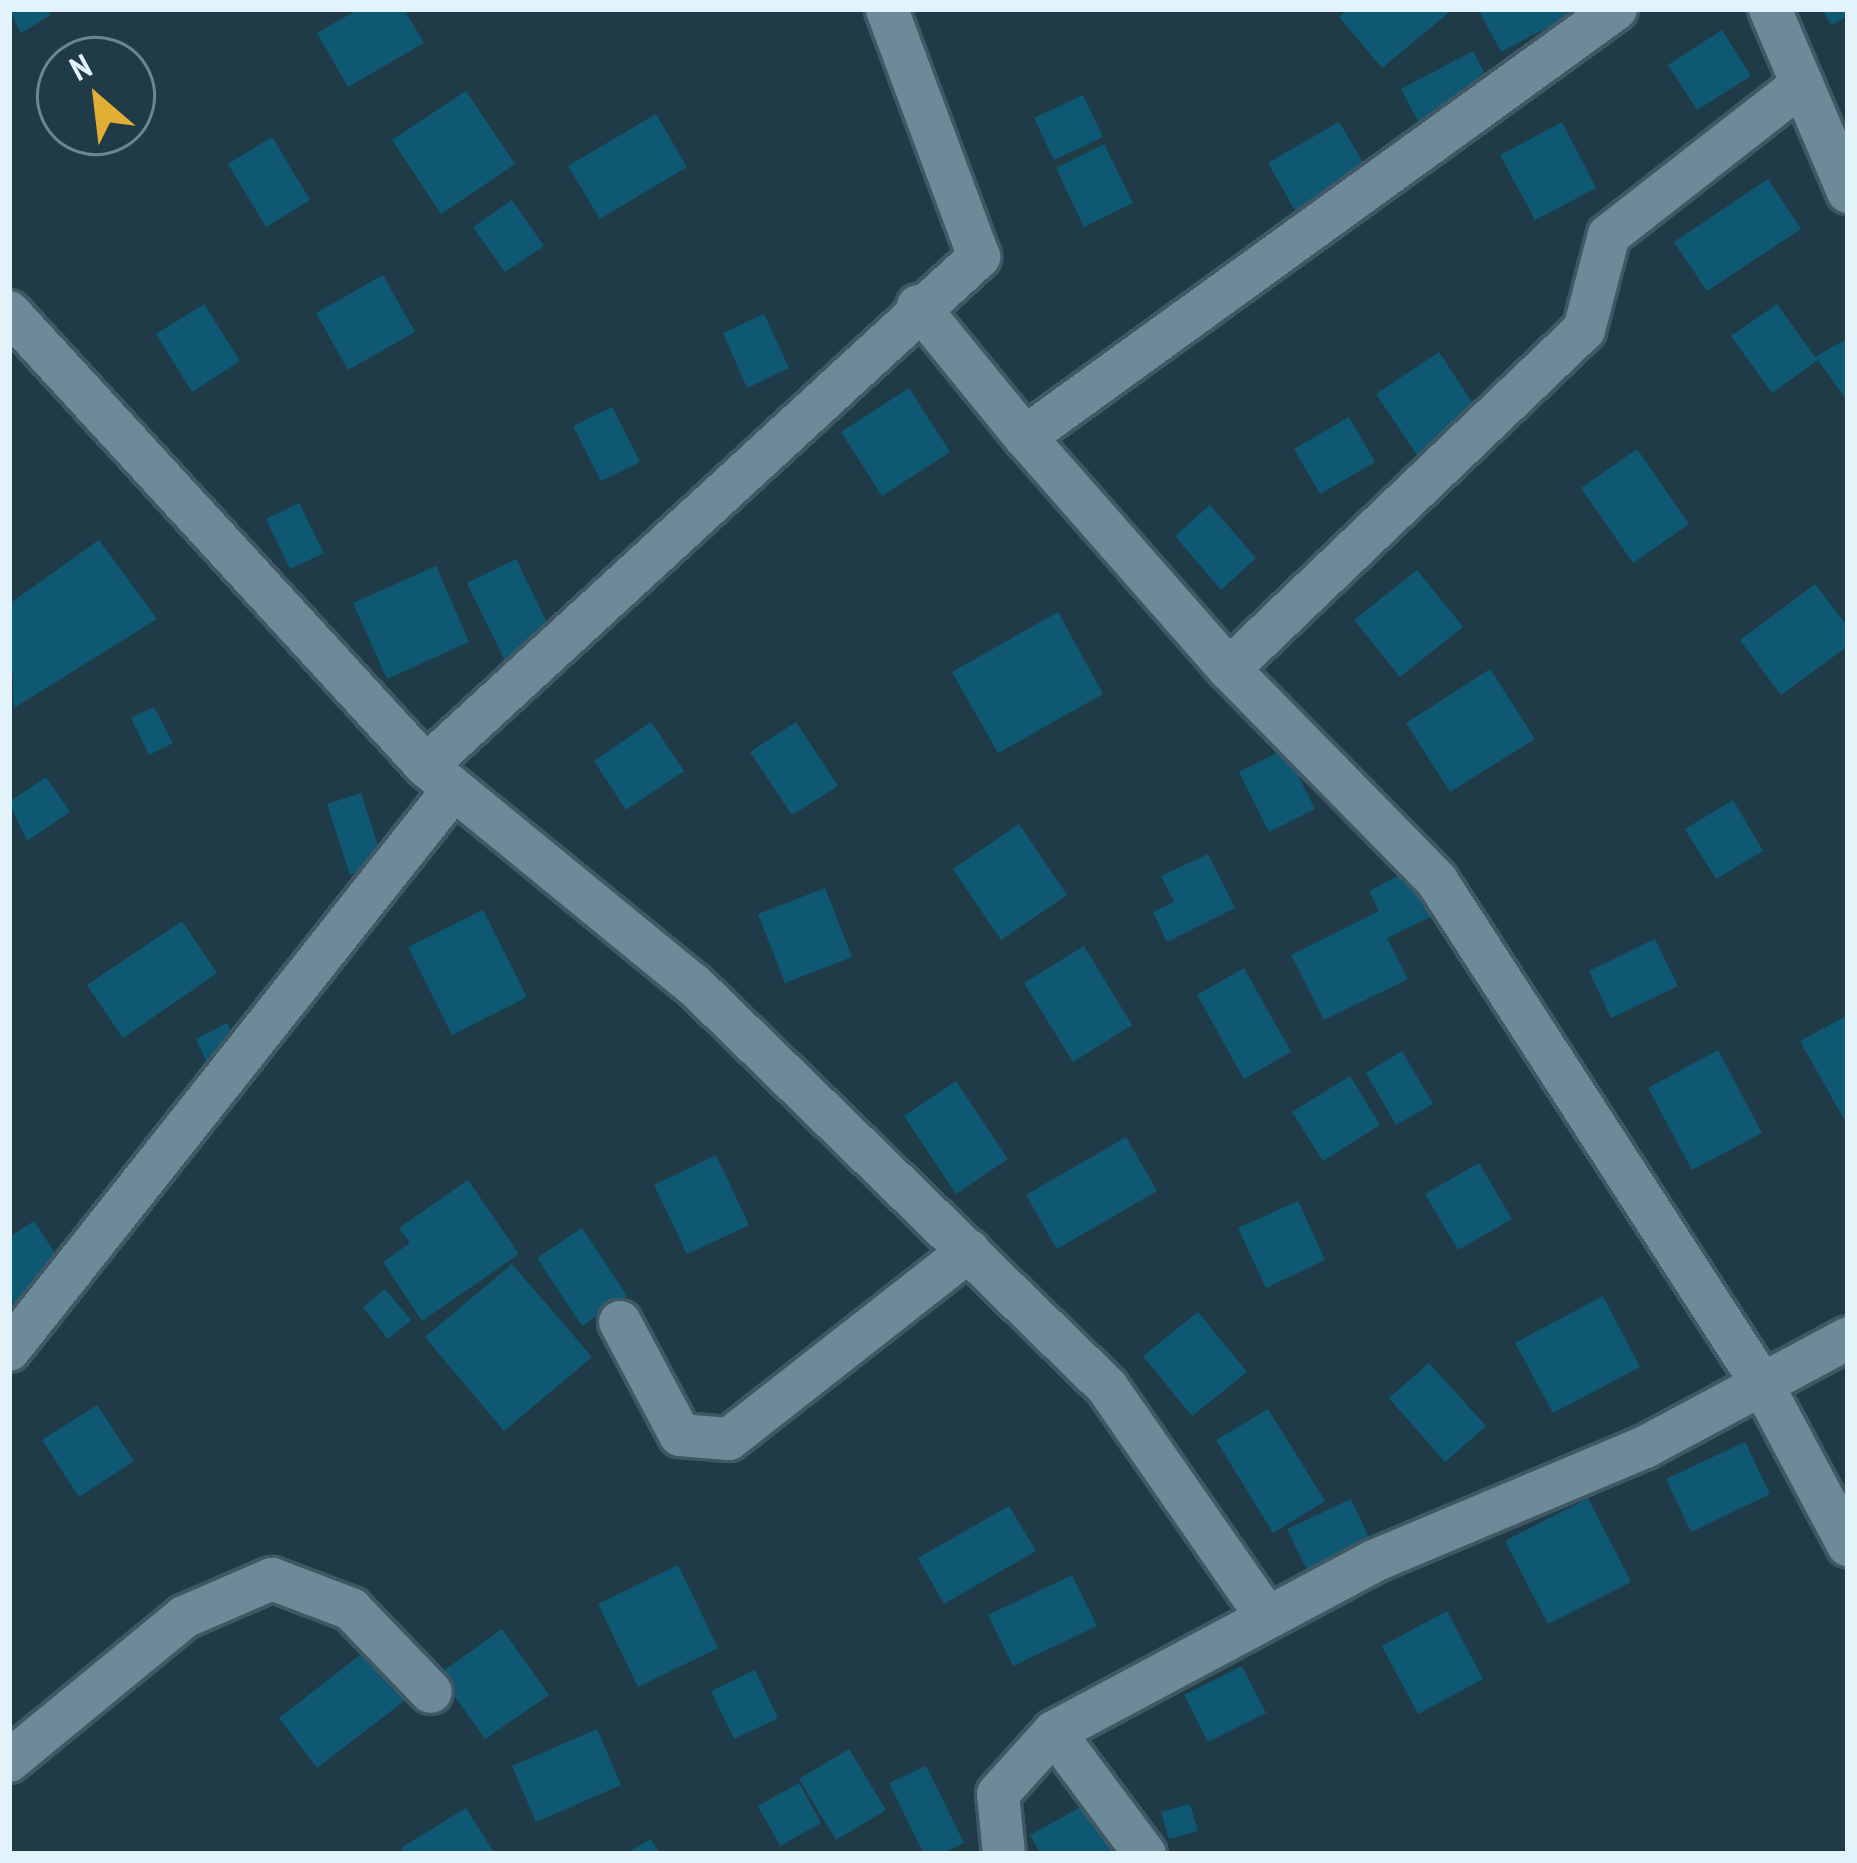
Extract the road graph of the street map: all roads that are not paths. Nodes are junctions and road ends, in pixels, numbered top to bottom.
1 (887, 9) edge
2 (1616, 9) edge
3 (1770, 9) edge
4 (1802, 84) junction
5 (1848, 192) edge
6 (918, 306) junction
7 (9, 312) edge
8 (1025, 437) junction
9 (1228, 669) junction
10 (440, 778) junction
11 (969, 1252) junction
12 (620, 1322) dead end
13 (1848, 1338) edge
14 (9, 1350) edge
15 (1762, 1384) junction
16 (1848, 1545) edge
17 (1267, 1617) junction
18 (430, 1692) dead end
19 (1054, 1732) junction
20 (9, 1761) edge
21 (1004, 1854) edge
22 (1145, 1854) edge

1 - 6 street
2 - 8 street
3 - 4 street
4 - 5 street
4 - 9 street
6 - 8 street
6 - 10 street
7 - 10 street
8 - 9 street
9 - 15 street
10 - 11 street
10 - 14 street
11 - 12 street
11 - 17 street
13 - 15 street
15 - 16 street
15 - 17 street
17 - 19 street
18 - 20 street
19 - 21 street
19 - 22 street

